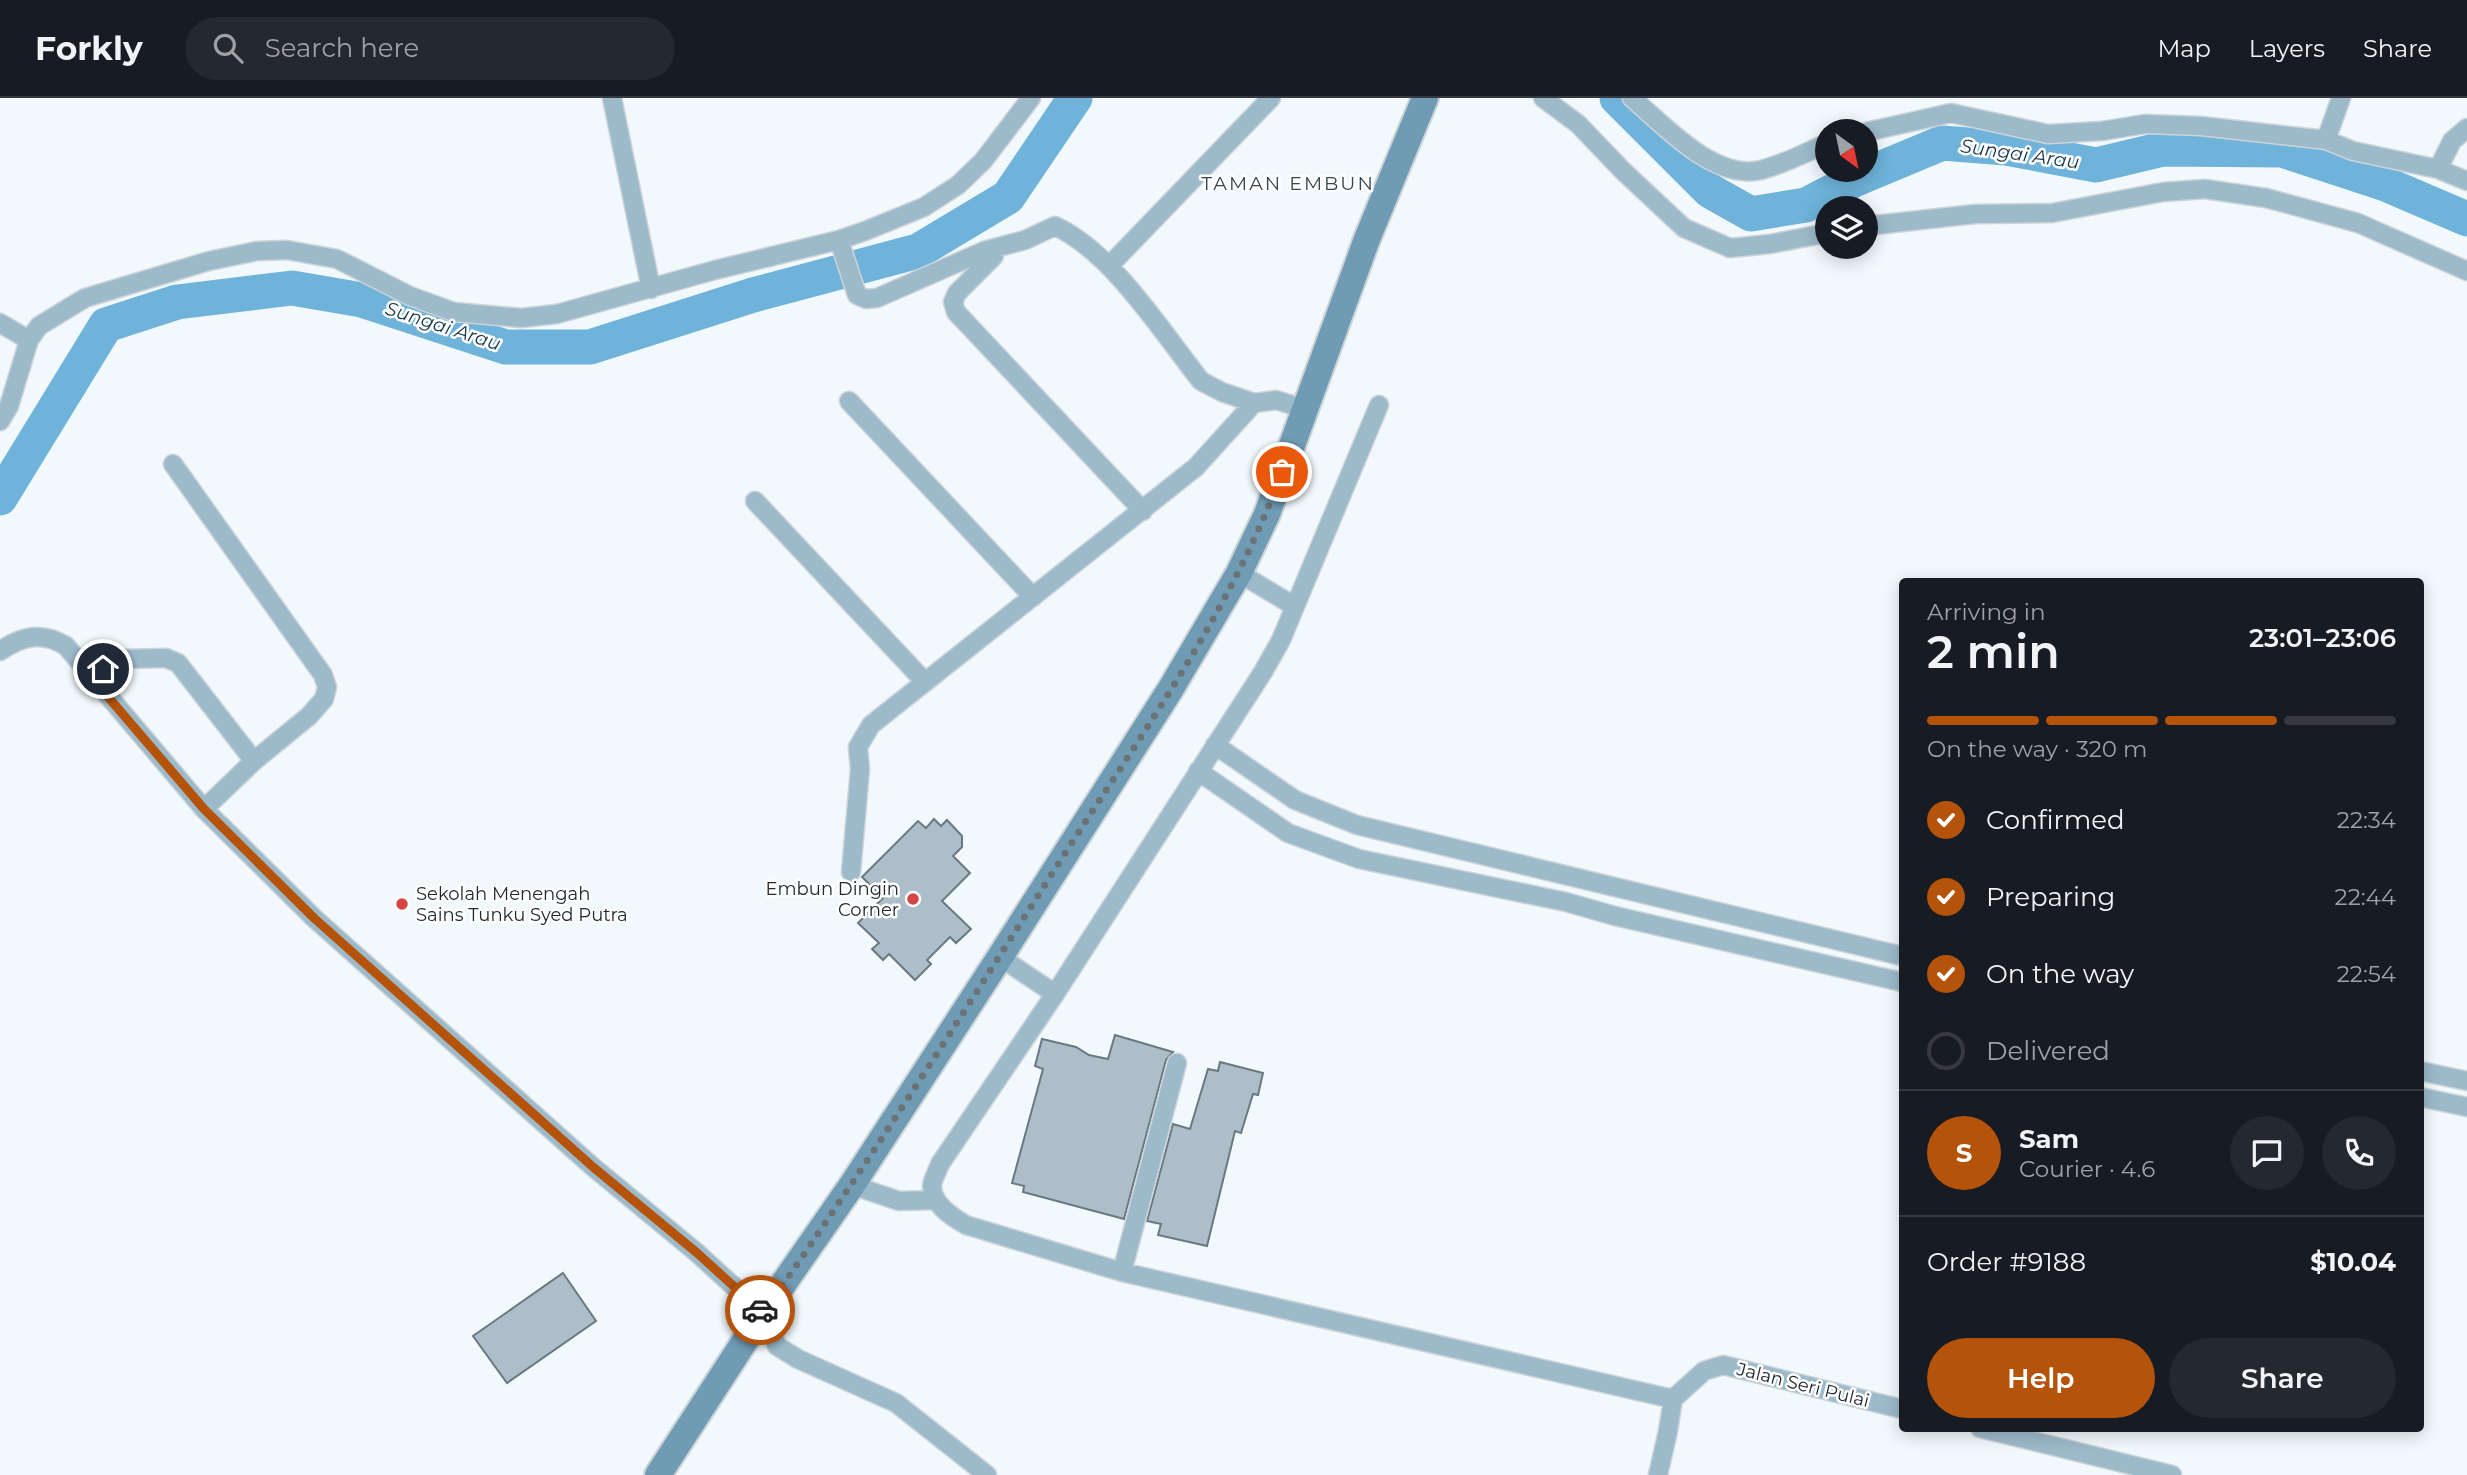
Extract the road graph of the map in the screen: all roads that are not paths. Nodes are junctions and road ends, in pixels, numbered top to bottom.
1 (612, 98) edge
2 (1031, 98) edge
3 (1271, 98) edge
4 (1425, 98) edge
5 (1543, 98) edge
6 (1632, 98) edge
7 (2342, 98) edge
8 (1952, 106) edge
9 (1878, 128) edge
10 (2467, 128) edge
11 (2326, 140) junction
12 (1815, 148) edge
13 (2438, 169) junction
14 (2467, 181) edge
15 (1878, 225) edge
16 (1815, 235) edge
17 (840, 245) junction
18 (995, 249) junction
19 (1110, 265) junction
20 (2467, 271) edge
21 (651, 289) junction
22 (0, 323) edge
23 (29, 340) junction
24 (849, 401) dead end
25 (1254, 403) junction
26 (1379, 405) dead end
27 (1305, 409) junction
28 (0, 421) edge
29 (173, 464) dead end
30 (755, 501) dead end
31 (1143, 510) junction
32 (1239, 573) junction
33 (1033, 597) junction
34 (1294, 607) junction
35 (0, 651) edge
36 (91, 677) junction
37 (925, 682) junction
38 (1215, 745) junction
39 (254, 761) junction
40 (1198, 771) junction
41 (204, 809) junction
42 (850, 872) dead end
43 (1899, 955) edge
44 (1000, 957) junction
45 (1899, 981) edge
46 (1055, 994) junction
47 (1177, 1063) dead end
48 (2424, 1073) edge
49 (2467, 1081) edge
50 (2424, 1098) edge
51 (2467, 1107) edge
52 (852, 1185) junction
53 (936, 1200) junction
54 (1122, 1272) junction
55 (763, 1313) junction
56 (1672, 1399) junction
57 (1899, 1408) edge
58 (1996, 1432) edge
59 (658, 1475) edge
60 (987, 1475) edge
61 (1658, 1475) edge
62 (2172, 1475) edge

1 - 21 street
2 - 17 street
3 - 19 street
4 - 27 main road
5 - 16 street
6 - 12 street
7 - 11 street
8 - 9 street
8 - 11 street
10 - 13 street
11 - 13 street
13 - 14 street
15 - 20 street
17 - 18 street
17 - 21 street
18 - 19 street
18 - 31 street
19 - 25 street
21 - 23 street
22 - 23 street
23 - 28 street
24 - 33 street
25 - 27 street
25 - 31 street
26 - 34 street
27 - 32 main road
29 - 39 street
30 - 37 street
31 - 33 street
32 - 34 street
32 - 44 main road
33 - 37 street
34 - 38 street
35 - 36 street
36 - 39 street
36 - 41 street
37 - 42 street
38 - 40 street
38 - 43 street
39 - 41 street
40 - 45 street
40 - 46 street
41 - 55 street
44 - 46 street
44 - 52 main road
46 - 53 street
47 - 54 street
48 - 49 street
50 - 51 street
52 - 53 street
52 - 55 main road
53 - 54 street
54 - 56 street
55 - 59 main road
55 - 60 street
56 - 57 street, Jalan Seri Pulai
56 - 61 street
58 - 62 street

